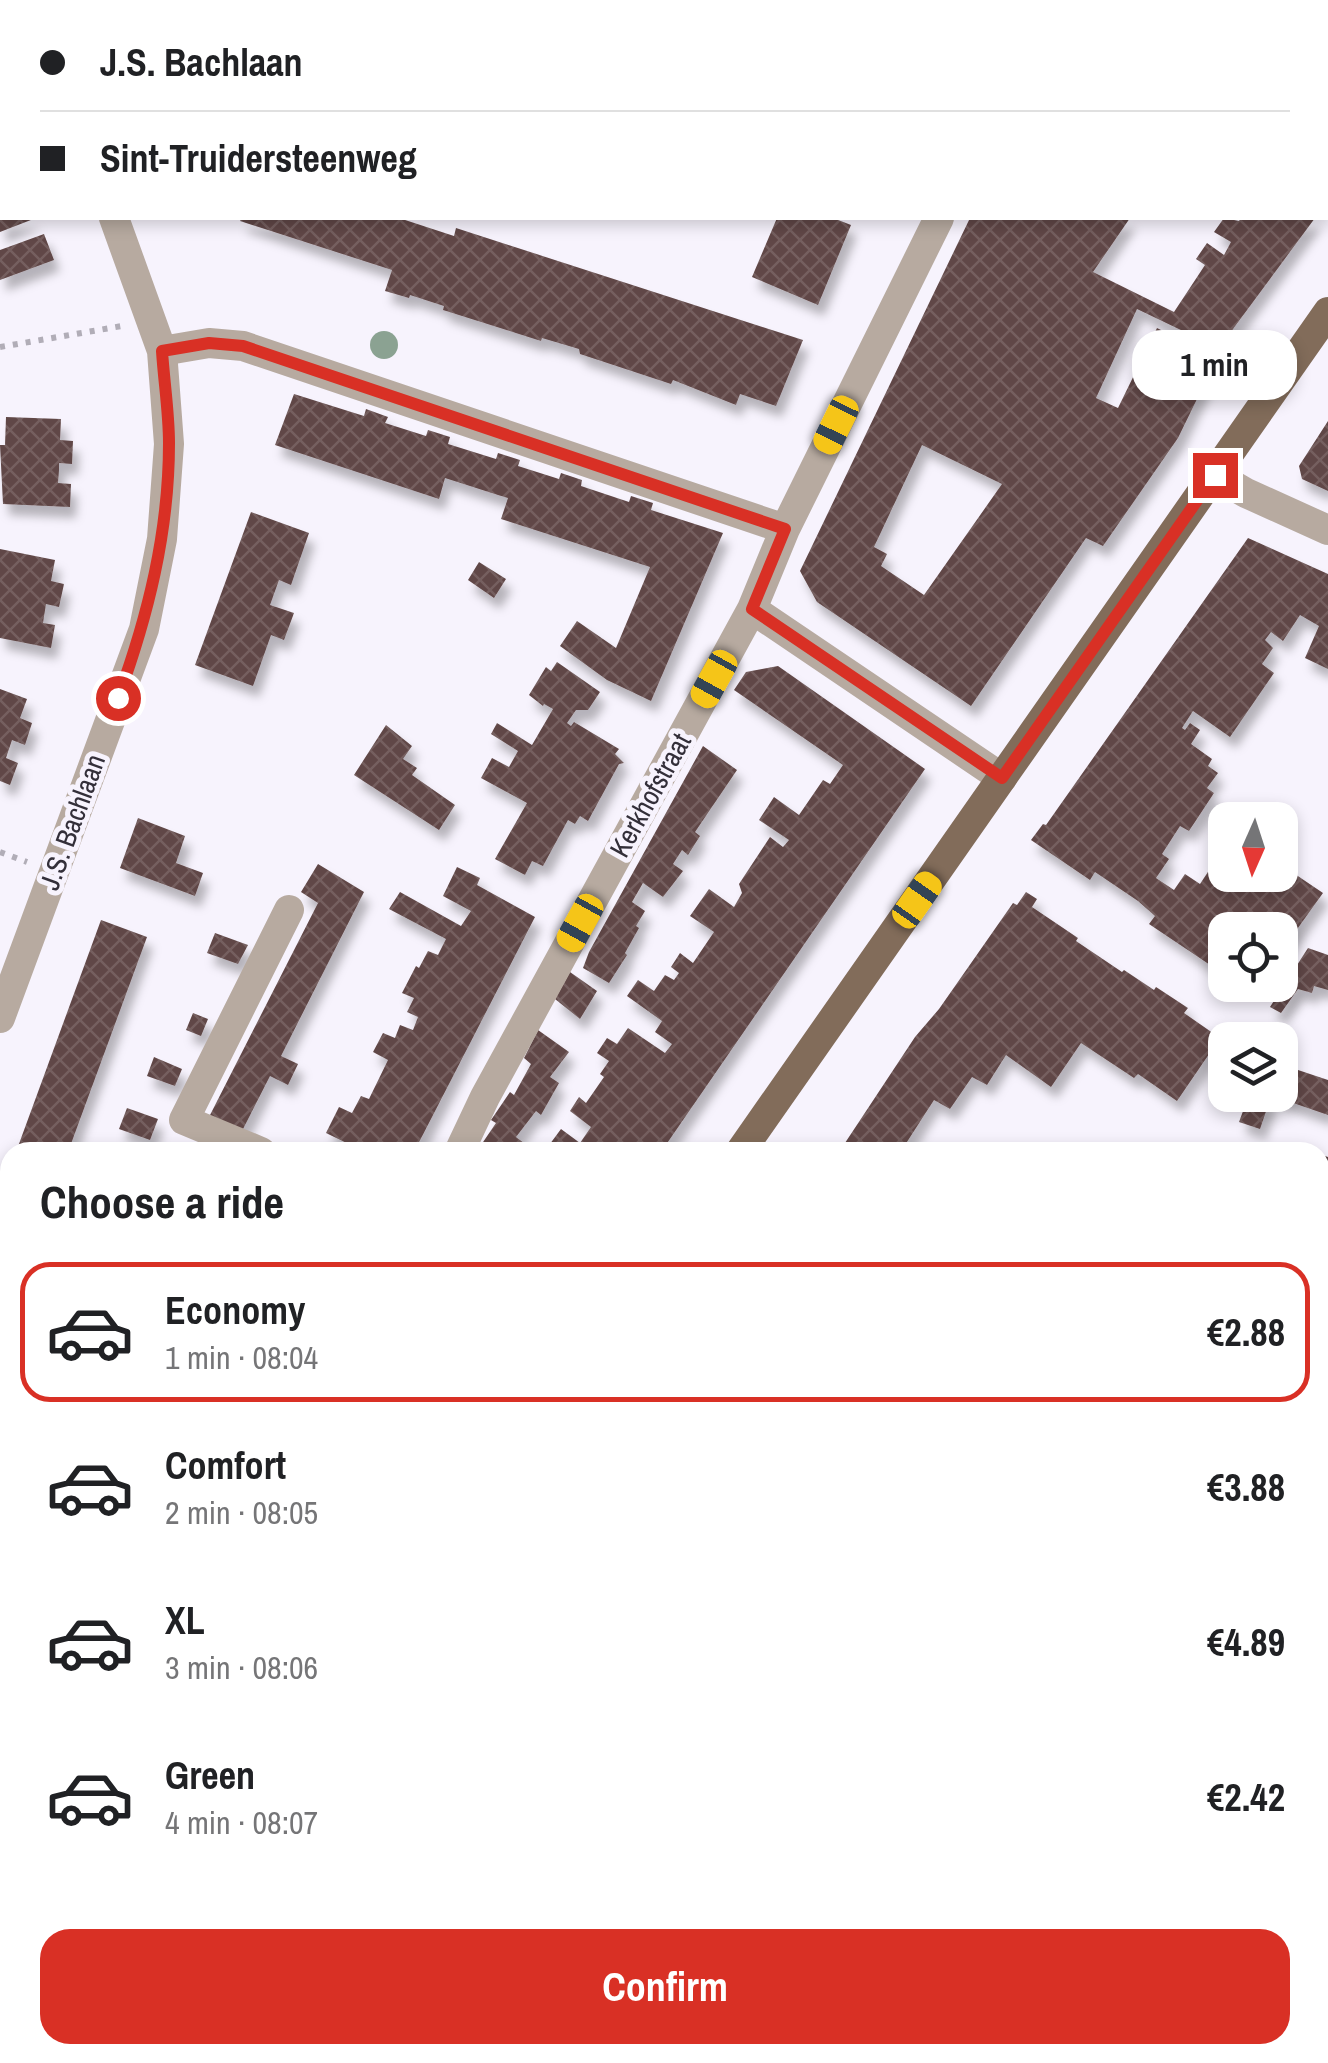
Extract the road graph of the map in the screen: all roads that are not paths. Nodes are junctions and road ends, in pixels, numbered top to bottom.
1 (115, 220) edge
2 (938, 220) edge
3 (1328, 312) edge
4 (162, 351) junction
5 (1215, 475) junction
6 (785, 529) junction
7 (1328, 530) edge
8 (752, 609) junction
9 (1002, 778) junction
10 (289, 910) dead end
11 (0, 1018) edge
12 (237, 1142) edge
13 (465, 1142) edge
14 (754, 1142) edge

1 - 4 street, J.S. Bachlaan
2 - 6 street, Kerkhofstraat
3 - 5 main road
4 - 6 street
4 - 11 street, J.S. Bachlaan
5 - 7 street
5 - 9 main road
6 - 8 street, Kerkhofstraat
8 - 9 street
8 - 13 street, Kerkhofstraat
9 - 14 main road
10 - 12 street

